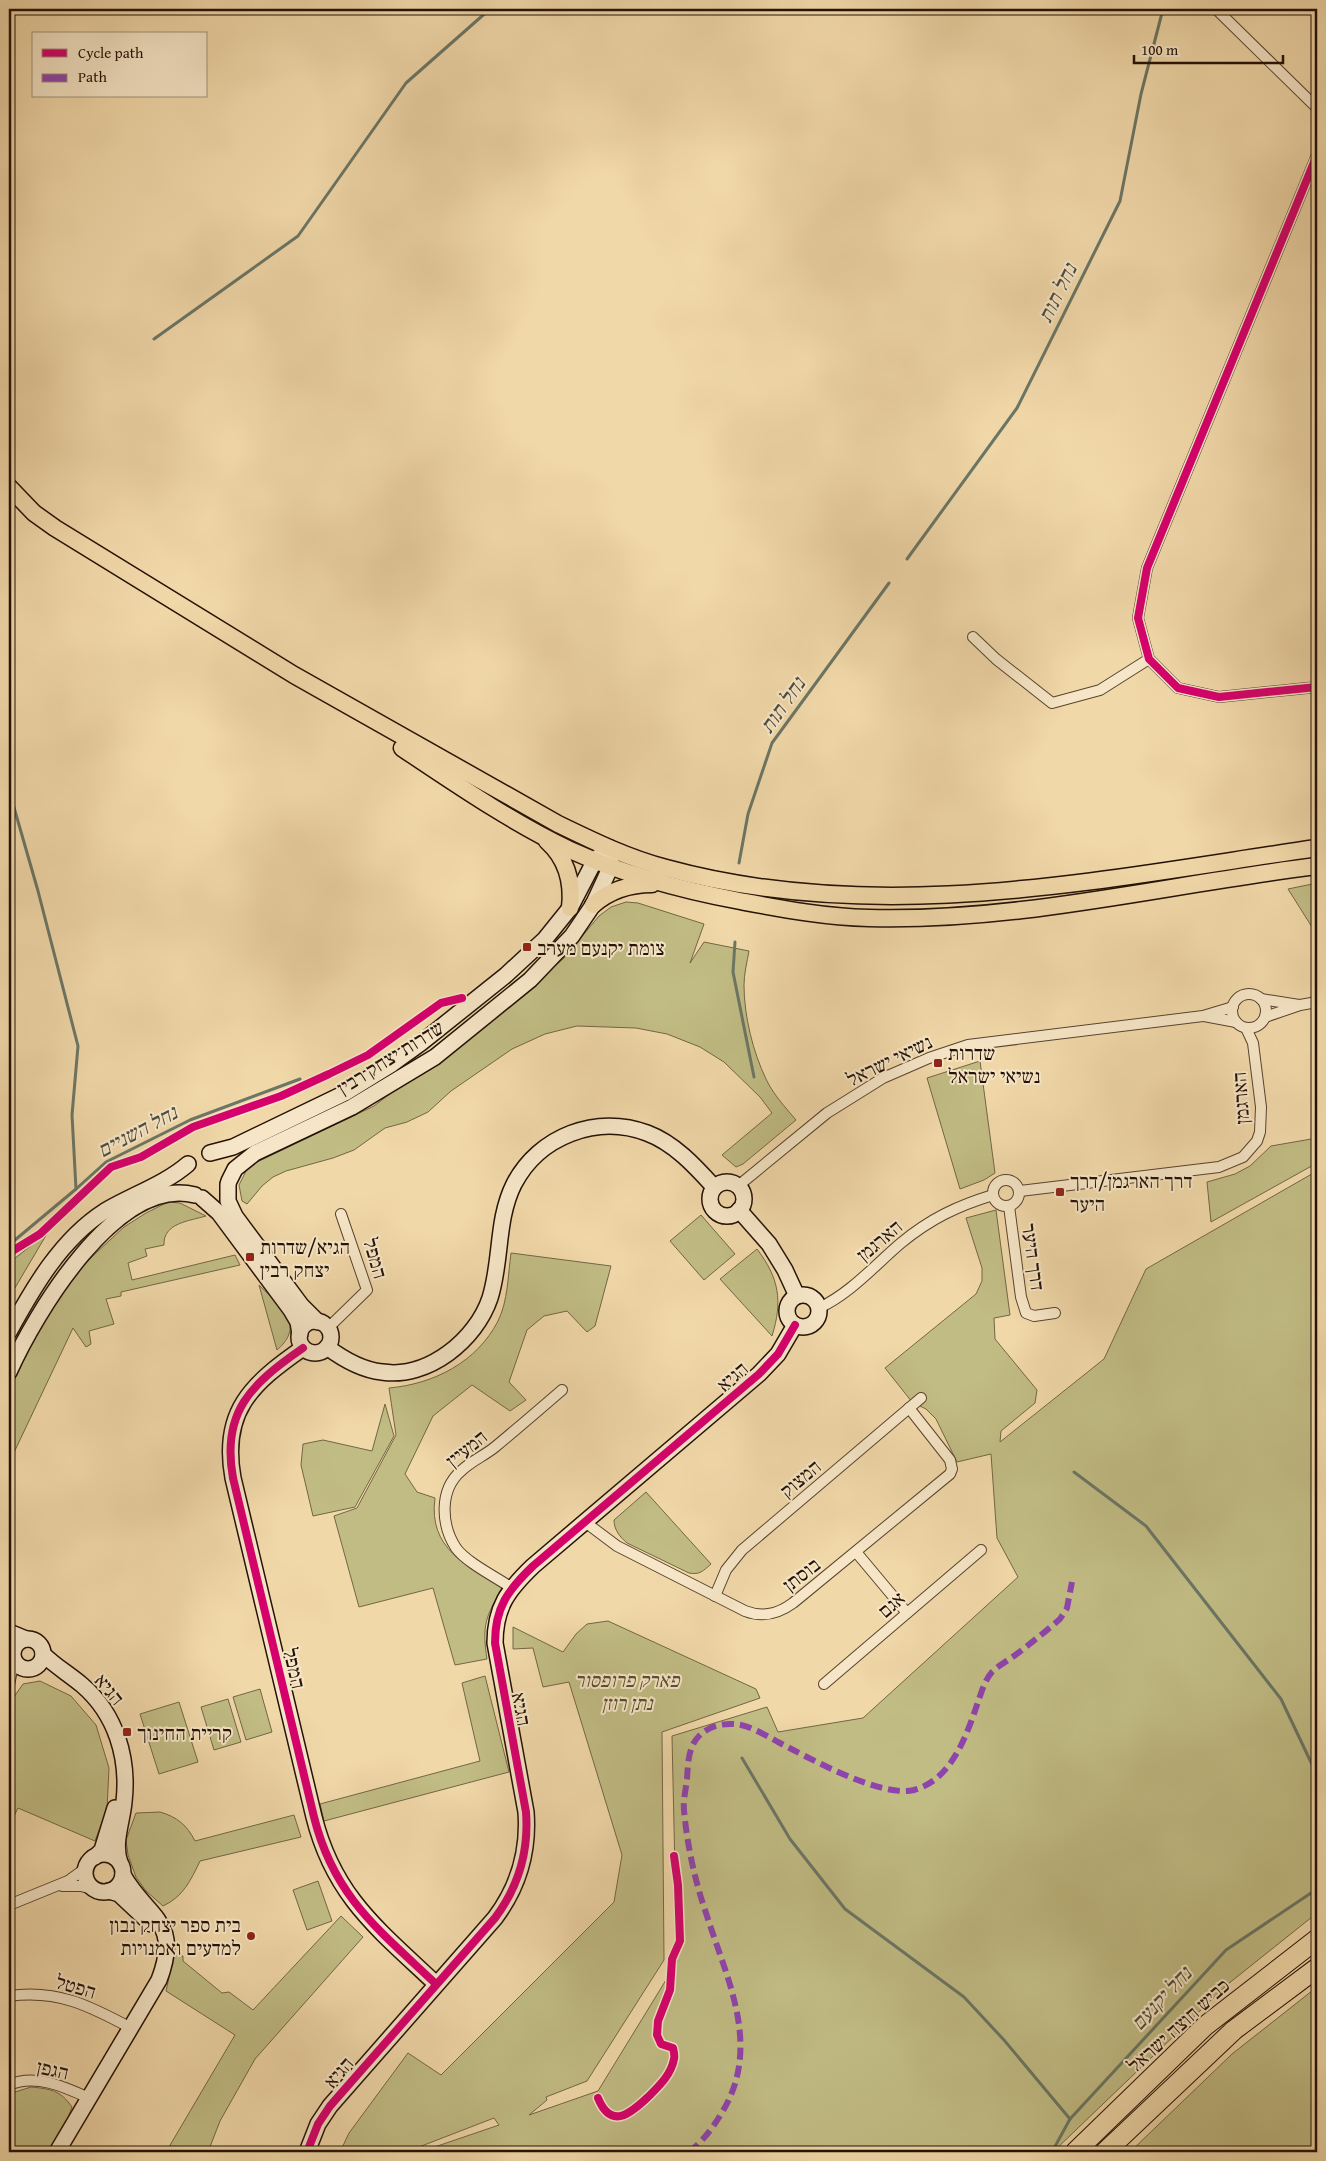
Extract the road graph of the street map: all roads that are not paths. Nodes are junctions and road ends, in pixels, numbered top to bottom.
1 (1216, 9) edge
2 (1317, 108) edge
3 (1317, 154) edge
4 (9, 487) edge
5 (972, 637) dead end
6 (1149, 660) junction
7 (294, 675) junction
8 (1317, 687) edge
9 (540, 834) junction
10 (610, 848) junction
11 (1317, 848) edge
12 (595, 860) junction
13 (611, 866) junction
14 (1317, 866) edge
15 (660, 884) junction
16 (593, 905) junction
17 (570, 908) junction
18 (1261, 998) junction
19 (1317, 1002) edge
20 (1300, 1005) junction
21 (1232, 1007) junction
22 (1203, 1016) junction
23 (1262, 1021) junction
24 (1241, 1025) junction
25 (1253, 1043) junction
26 (210, 1153) junction
27 (188, 1164) junction
28 (229, 1182) junction
29 (738, 1186) junction
30 (714, 1187) junction
31 (1020, 1191) junction
32 (198, 1196) junction
33 (993, 1196) junction
34 (1009, 1206) junction
35 (739, 1210) junction
36 (341, 1214) dead end
37 (797, 1296) junction
38 (819, 1308) junction
39 (1055, 1313) dead end
40 (323, 1325) junction
41 (795, 1325) junction
42 (9, 1332) edge
43 (301, 1341) junction
44 (327, 1347) junction
45 (9, 1372) edge
46 (562, 1390) dead end
47 (921, 1398) dead end
48 (909, 1408) junction
49 (585, 1522) junction
50 (981, 1550) dead end
51 (856, 1552) junction
52 (512, 1588) junction
53 (715, 1596) junction
54 (907, 1613) junction
55 (9, 1632) edge
56 (26, 1639) junction
57 (12, 1653) edge
58 (43, 1654) junction
59 (35, 1667) junction
60 (74, 1679) junction
61 (824, 1684) dead end
62 (9, 1685) edge
63 (124, 1785) junction
64 (90, 1862) junction
65 (121, 1869) junction
66 (48, 1890) junction
67 (102, 1891) junction
68 (9, 1905) edge
69 (1317, 1939) edge
70 (166, 1946) junction
71 (1317, 1968) edge
72 (436, 1984) junction
73 (9, 1996) edge
74 (131, 2028) junction
75 (9, 2085) edge
76 (89, 2098) junction
77 (57, 2152) edge
78 (307, 2152) edge
79 (1075, 2152) edge
80 (1104, 2152) edge

1 - 2 street
3 - 6 street
4 - 7 main road
5 - 6 street
6 - 8 street
7 - 9 main road
7 - 10 main road
9 - 12 main road
9 - 17 main road
10 - 11 main road
10 - 12 street, שדרות יצחק רבין
10 - 13 street, שדרות יצחק רבין
12 - 13 main road
12 - 17 street, שדרות יצחק רבין
13 - 15 main road
13 - 16 street, שדרות יצחק רבין
14 - 15 main road
15 - 16 main road
16 - 28 street, שדרות יצחק רבין
17 - 26 street, שדרות יצחק רבין
18 - 20 street, נשיאי ישראל
18 - 21 street, נשיאי ישראל
18 - 23 street
19 - 20 street, נשיאי ישראל
20 - 23 street, נשיאי ישראל
21 - 22 street, נשיאי ישראל
21 - 24 street
22 - 24 street, נשיאי ישראל
22 - 29 street, נשיאי ישראל
23 - 24 street, נשיאי ישראל
23 - 25 street, הארגמן
24 - 25 street, הארגמן
25 - 31 street, הארגמן
26 - 27 street
26 - 28 street
27 - 32 street
27 - 42 street
28 - 32 street
28 - 40 street
29 - 30 street
29 - 35 street
30 - 35 street
30 - 44 street
31 - 33 street
31 - 34 street
32 - 43 street
32 - 45 street
33 - 34 street
33 - 38 street, הארגמן
34 - 39 street, דרך היער
35 - 37 street
36 - 40 street, המפל
37 - 38 street
37 - 41 street
38 - 41 street
40 - 43 street
40 - 44 street
41 - 49 street, הגיא
43 - 44 street
43 - 72 street, המפל
46 - 52 street, המעיין
47 - 48 street, המצוק
48 - 51 street, בוסתן
48 - 53 street, המצוק
49 - 52 street, הגיא
49 - 53 street, בוסתן
50 - 54 street, אגם
51 - 53 street, בוסתן
51 - 54 street
52 - 72 street, הגיא
54 - 61 street, אגם
55 - 56 street
56 - 57 street
56 - 58 street
57 - 59 street
57 - 62 street
58 - 59 street
58 - 60 street, הגיא
59 - 60 street, הגיא
60 - 63 street, הגיא
63 - 64 street, הגיא
63 - 65 street, הגיא
64 - 65 street
64 - 66 street
64 - 67 street
65 - 67 street
65 - 70 street
66 - 67 street
66 - 68 street
67 - 70 street
69 - 79 highway, כביש חוצה ישראל
70 - 74 street
71 - 80 highway, כביש חוצה ישראל
72 - 78 street, הגיא
73 - 74 street, הפטל
74 - 76 street
75 - 76 street, הגפן
76 - 77 street

